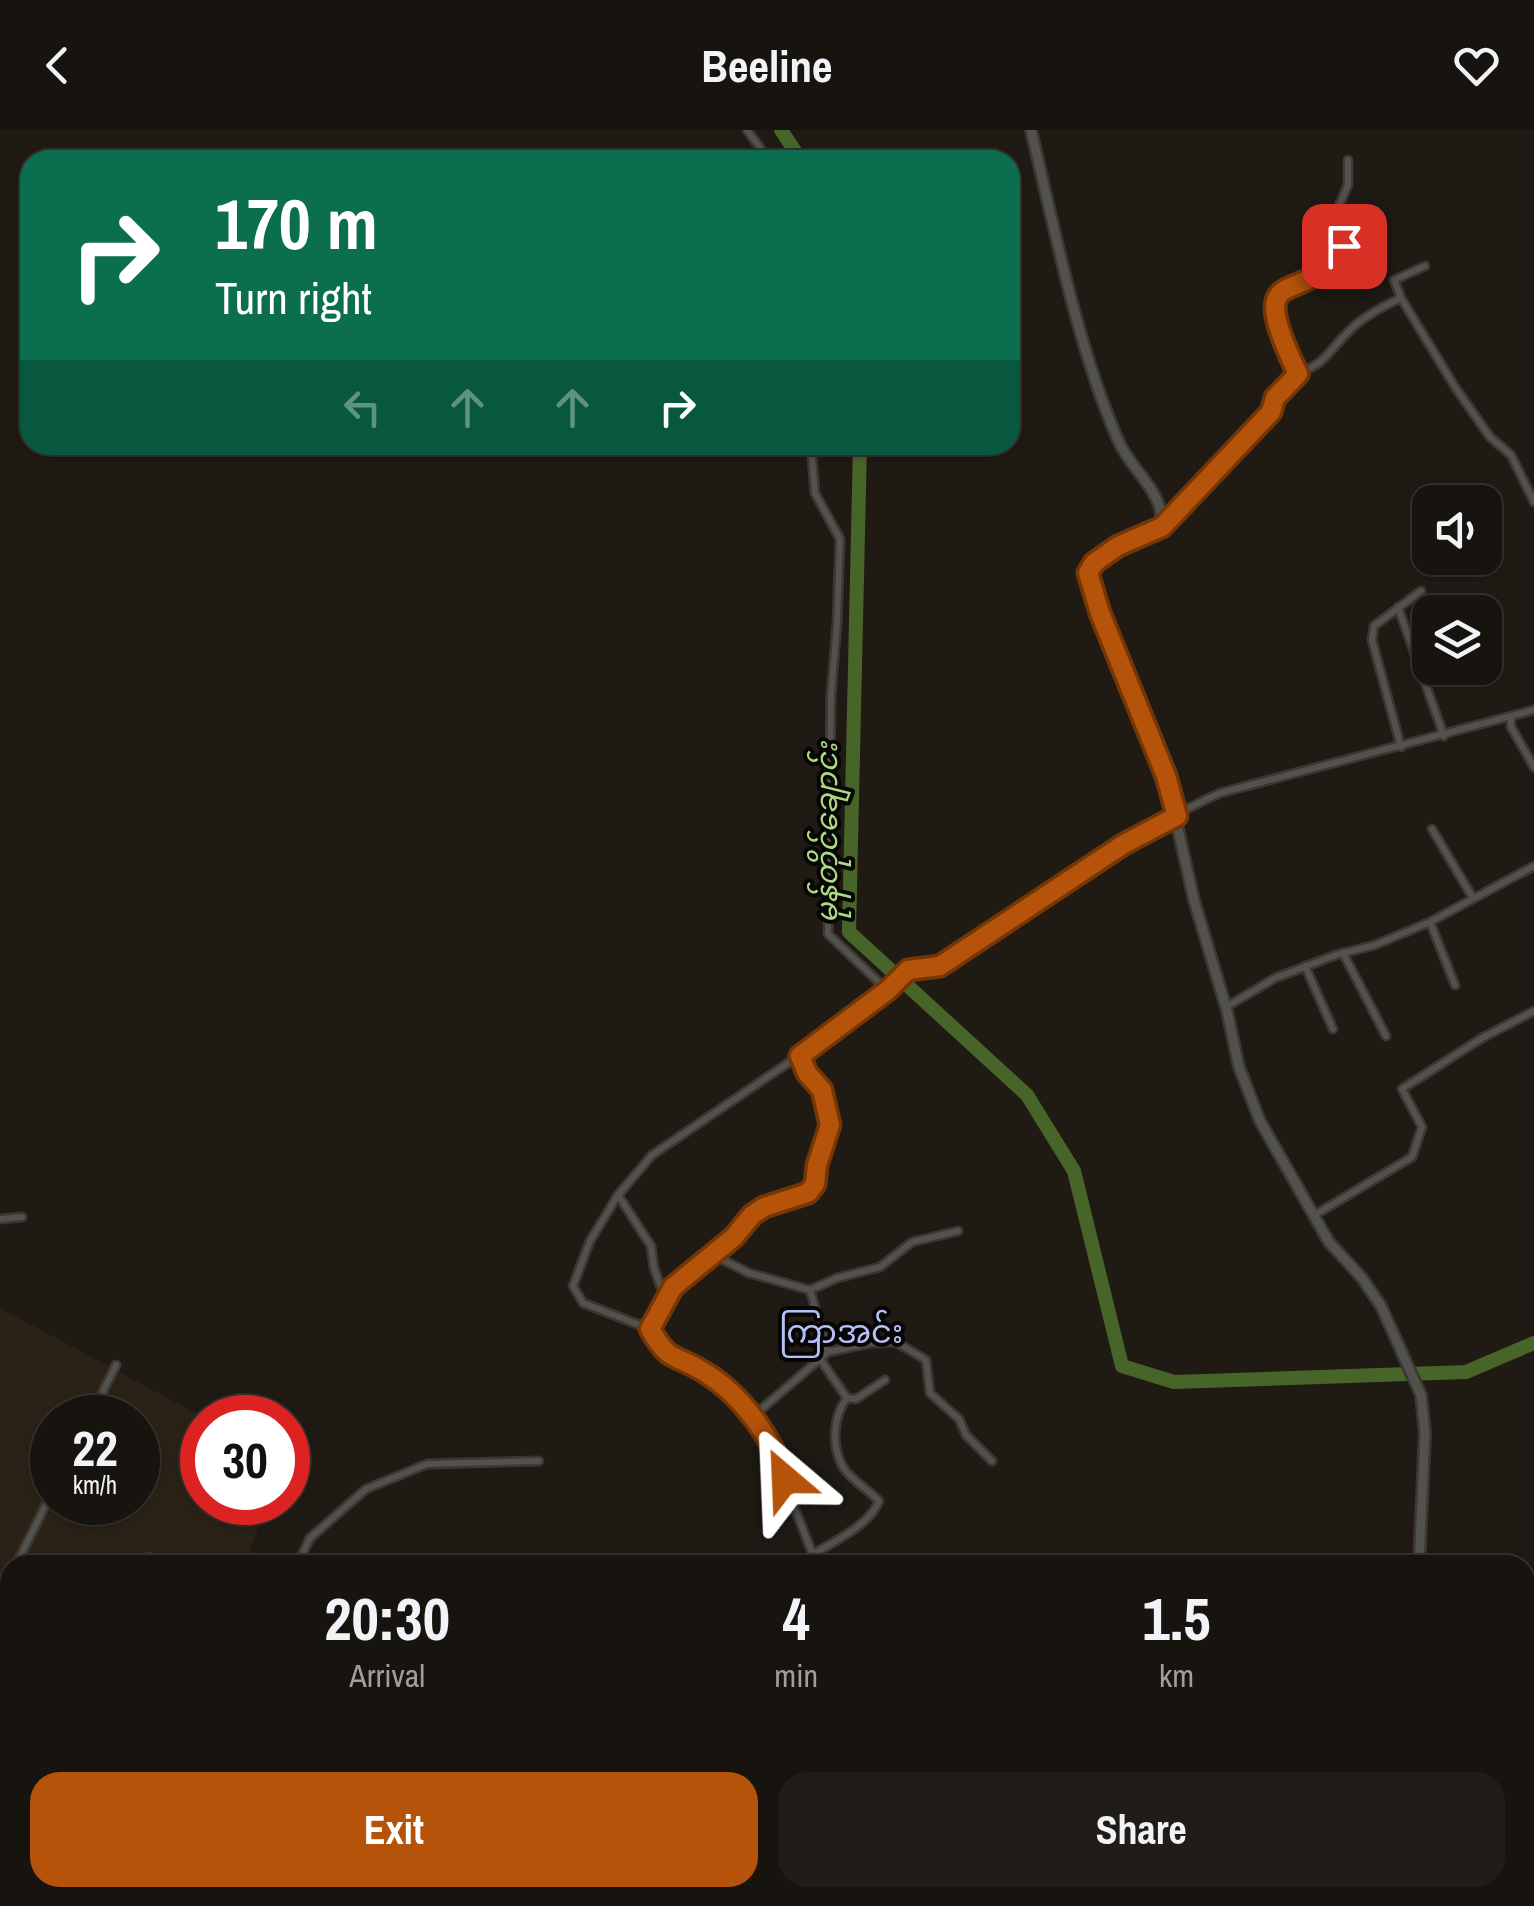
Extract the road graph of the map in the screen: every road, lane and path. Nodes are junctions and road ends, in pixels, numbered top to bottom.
1 (1031, 130) edge
2 (1348, 160) dead end
3 (1424, 266) dead end
4 (1400, 298) junction
5 (1298, 374) junction
6 (812, 455) edge
7 (1534, 502) edge
8 (1162, 527) junction
9 (1422, 591) dead end
10 (1398, 606) junction
11 (1534, 710) edge
12 (1511, 717) junction
13 (1444, 736) junction
14 (1401, 747) junction
15 (1534, 767) edge
16 (1177, 816) junction
17 (1432, 830) dead end
18 (1534, 866) edge
19 (1473, 898) junction
20 (1430, 922) junction
21 (1344, 953) junction
22 (1305, 966) junction
23 (1455, 985) dead end
24 (891, 988) junction
25 (1226, 1007) junction
26 (1534, 1011) edge
27 (1333, 1029) dead end
28 (1386, 1036) dead end
29 (800, 1056) junction
30 (618, 1195) junction
31 (1313, 1216) junction
32 (22, 1217) dead end
33 (0, 1219) edge
34 (958, 1231) dead end
35 (711, 1254) junction
36 (810, 1290) junction
37 (666, 1300) junction
38 (650, 1329) junction
39 (828, 1352) junction
40 (820, 1359) junction
41 (116, 1366) dead end
42 (885, 1380) dead end
43 (102, 1395) edge
44 (847, 1398) junction
45 (752, 1418) junction
46 (539, 1461) dead end
47 (992, 1461) dead end
48 (36, 1525) edge
49 (21, 1555) edge
50 (302, 1555) edge
51 (812, 1555) joint
52 (1420, 1555) edge

1 - 8 street
2 - 5 street
3 - 4 street
4 - 5 street
4 - 7 street
5 - 8 street
6 - 24 street
8 - 16 street
9 - 10 street
10 - 13 street
10 - 14 street
11 - 12 street
12 - 13 street
12 - 15 street
13 - 14 street
14 - 16 street
16 - 24 street
16 - 25 street
17 - 19 street
18 - 19 street
19 - 20 street
20 - 21 street
20 - 23 street
21 - 22 street
21 - 28 street
22 - 25 street
22 - 27 street
24 - 29 street
25 - 31 street
26 - 31 street
29 - 30 street
29 - 35 street
30 - 37 street
30 - 38 street
31 - 52 street
32 - 33 street
34 - 36 street
35 - 36 street
35 - 37 street
36 - 39 street
37 - 38 street
38 - 45 street
39 - 40 street
39 - 47 street
40 - 44 street
40 - 45 street
41 - 43 street
42 - 44 street
44 - 51 street
45 - 51 street
46 - 50 street
48 - 49 street

